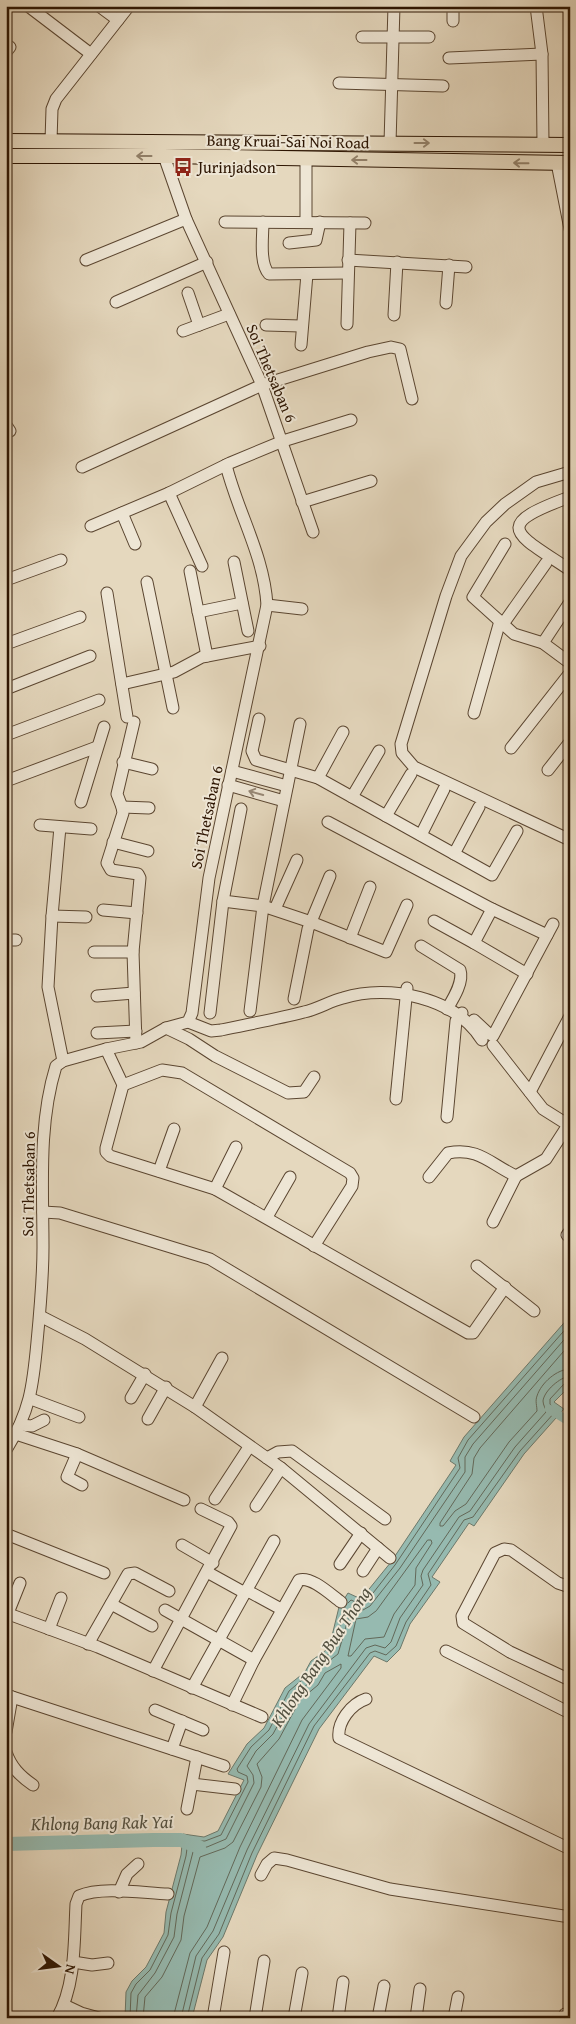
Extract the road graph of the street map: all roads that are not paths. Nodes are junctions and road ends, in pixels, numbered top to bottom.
1 (28, 6) edge
2 (99, 6) edge
3 (129, 6) edge
4 (394, 6) edge
5 (452, 6) edge
6 (536, 6) edge
7 (118, 20) junction
8 (453, 22) dead end
9 (362, 37) dead end
10 (394, 37) junction
11 (429, 37) dead end
12 (91, 54) junction
13 (542, 54) junction
14 (449, 58) dead end
15 (338, 83) dead end
16 (392, 85) junction
17 (443, 86) dead end
18 (79, 140) junction
19 (6, 141) edge
20 (51, 141) junction
21 (390, 143) junction
22 (543, 144) junction
23 (570, 145) edge
24 (6, 156) edge
25 (80, 156) junction
26 (164, 156) junction
27 (306, 160) junction
28 (564, 163) edge
29 (186, 219) junction
30 (225, 222) dead end
31 (263, 222) junction
32 (306, 222) junction
33 (320, 222) junction
34 (350, 223) junction
35 (365, 223) dead end
36 (570, 229) edge
37 (289, 243) dead end
38 (86, 260) dead end
39 (348, 260) junction
40 (207, 262) junction
41 (397, 262) junction
42 (448, 265) junction
43 (466, 267) dead end
44 (348, 273) junction
45 (306, 274) junction
46 (188, 293) dead end
47 (116, 302) dead end
48 (446, 304) dead end
49 (229, 314) junction
50 (394, 315) dead end
51 (347, 324) dead end
52 (199, 325) junction
53 (266, 325) dead end
54 (301, 326) junction
55 (183, 331) dead end
56 (301, 344) dead end
57 (262, 385) junction
58 (412, 399) dead end
59 (351, 420) dead end
60 (283, 441) junction
61 (226, 465) junction
62 (82, 467) dead end
63 (570, 472) edge
64 (371, 481) dead end
65 (169, 493) junction
66 (570, 497) edge
67 (302, 502) junction
68 (122, 513) junction
69 (91, 526) dead end
70 (314, 532) dead end
71 (135, 544) dead end
72 (505, 544) dead end
73 (61, 560) dead end
74 (234, 562) dead end
75 (546, 563) dead end
76 (202, 566) dead end
77 (570, 570) edge
78 (190, 572) dead end
79 (6, 580) edge
80 (147, 582) dead end
81 (107, 594) dead end
82 (570, 602) edge
83 (242, 603) junction
84 (267, 606) junction
85 (302, 609) dead end
86 (198, 612) junction
87 (80, 617) dead end
88 (501, 622) junction
89 (248, 631) dead end
90 (543, 643) junction
91 (6, 644) edge
92 (260, 646) junction
93 (90, 656) dead end
94 (207, 656) junction
95 (570, 663) edge
96 (570, 673) edge
97 (165, 674) junction
98 (122, 684) junction
99 (6, 688) edge
100 (99, 700) dead end
101 (173, 708) dead end
102 (474, 713) dead end
103 (260, 719) dead end
104 (300, 724) dead end
105 (104, 727) dead end
106 (343, 732) dead end
107 (6, 735) edge
108 (570, 742) edge
109 (97, 747) junction
110 (511, 748) dead end
111 (379, 751) dead end
112 (123, 762) junction
113 (152, 769) dead end
114 (548, 770) dead end
115 (232, 771) junction
116 (290, 771) junction
117 (411, 774) dead end
118 (318, 778) junction
119 (6, 781) edge
120 (228, 785) junction
121 (287, 786) junction
122 (444, 788) dead end
123 (352, 797) junction
124 (284, 801) junction
125 (81, 802) dead end
126 (122, 807) junction
127 (479, 807) dead end
128 (149, 808) dead end
129 (241, 808) dead end
130 (386, 816) junction
131 (328, 822) dead end
132 (40, 826) dead end
133 (60, 827) junction
134 (91, 829) dead end
135 (518, 831) dead end
136 (421, 835) junction
137 (570, 840) edge
138 (113, 842) junction
139 (148, 851) dead end
140 (454, 854) junction
141 (297, 860) dead end
142 (330, 876) dead end
143 (370, 887) dead end
144 (223, 901) junction
145 (407, 905) dead end
146 (263, 906) junction
147 (275, 909) junction
148 (492, 909) junction
149 (103, 910) dead end
150 (136, 913) junction
151 (52, 916) junction
152 (86, 917) dead end
153 (434, 921) dead end
154 (311, 922) junction
155 (553, 924) dead end
156 (547, 936) junction
157 (350, 938) junction
158 (474, 943) junction
159 (421, 946) dead end
160 (94, 952) dead end
161 (133, 952) junction
162 (527, 974) junction
163 (407, 990) junction
164 (134, 993) junction
165 (97, 996) dead end
166 (294, 998) dead end
167 (449, 1006) junction
168 (250, 1011) dead end
169 (210, 1013) dead end
170 (461, 1014) junction
171 (570, 1016) edge
172 (193, 1024) junction
173 (166, 1028) junction
174 (136, 1031) junction
175 (97, 1033) dead end
176 (189, 1039) junction
177 (489, 1039) junction
178 (136, 1043) junction
179 (106, 1049) junction
180 (62, 1061) junction
181 (314, 1077) dead end
182 (123, 1085) junction
183 (530, 1092) junction
184 (396, 1099) dead end
185 (447, 1117) dead end
186 (569, 1126) edge
187 (174, 1129) dead end
188 (236, 1147) dead end
189 (159, 1171) junction
190 (516, 1176) junction
191 (290, 1177) dead end
192 (429, 1177) dead end
193 (215, 1188) junction
194 (43, 1212) junction
195 (267, 1217) junction
196 (493, 1222) dead end
197 (314, 1246) junction
198 (477, 1266) dead end
199 (505, 1287) junction
200 (534, 1311) dead end
201 (40, 1316) junction
202 (222, 1358) dead end
203 (145, 1374) junction
204 (166, 1387) junction
205 (131, 1398) dead end
206 (31, 1399) junction
207 (195, 1407) junction
208 (79, 1417) dead end
209 (474, 1417) dead end
210 (148, 1419) dead end
211 (44, 1420) dead end
212 (18, 1430) junction
213 (249, 1447) junction
214 (6, 1450) edge
215 (77, 1454) junction
216 (267, 1458) junction
217 (281, 1468) junction
218 (82, 1485) dead end
219 (215, 1499) dead end
220 (184, 1500) dead end
221 (256, 1506) dead end
222 (201, 1509) dead end
223 (385, 1519) dead end
224 (361, 1533) junction
225 (6, 1534) edge
226 (274, 1541) dead end
227 (182, 1545) dead end
228 (378, 1548) junction
229 (390, 1558) dead end
230 (340, 1564) dead end
231 (210, 1567) junction
232 (364, 1571) dead end
233 (104, 1573) dead end
234 (20, 1583) dead end
235 (570, 1587) edge
236 (169, 1591) dead end
237 (246, 1592) junction
238 (61, 1598) dead end
239 (341, 1602) dead end
240 (111, 1604) junction
241 (282, 1609) junction
242 (165, 1610) dead end
243 (7, 1613) edge
244 (180, 1619) junction
245 (152, 1626) dead end
246 (49, 1629) junction
247 (217, 1641) junction
248 (88, 1644) junction
249 (446, 1650) dead end
250 (254, 1660) junction
251 (153, 1671) junction
252 (570, 1680) edge
253 (192, 1688) junction
254 (9, 1696) edge
255 (366, 1700) dead end
256 (232, 1705) junction
257 (155, 1710) dead end
258 (570, 1713) edge
259 (262, 1717) dead end
260 (182, 1721) junction
261 (203, 1730) dead end
262 (6, 1732) edge
263 (172, 1749) junction
264 (6, 1752) edge
265 (197, 1757) junction
266 (224, 1766) dead end
267 (192, 1784) junction
268 (33, 1785) dead end
269 (234, 1789) dead end
270 (187, 1809) dead end
271 (570, 1850) edge
272 (138, 1864) dead end
273 (261, 1875) dead end
274 (119, 1892) junction
275 (168, 1894) dead end
276 (570, 1917) edge
277 (224, 1952) dead end
278 (264, 1961) dead end
279 (73, 1962) junction
280 (108, 1963) dead end
281 (302, 1973) dead end
282 (343, 1982) dead end
283 (384, 1986) dead end
284 (420, 1989) dead end
285 (458, 1996) dead end
286 (64, 2005) junction
287 (458, 2017) edge
288 (57, 2018) edge
289 (99, 2018) edge
290 (213, 2018) edge
291 (255, 2018) edge
292 (294, 2018) edge
293 (338, 2018) edge
294 (378, 2018) edge
295 (416, 2018) edge

1 - 12 street
2 - 7 street
3 - 7 street
4 - 10 street
5 - 8 street
6 - 13 street
7 - 12 street
9 - 10 street
10 - 11 street
10 - 16 street
12 - 20 street
13 - 14 street
13 - 22 street
15 - 16 street
16 - 17 street
16 - 21 street
18 - 20 main road, Bang Kruai-Sai Noi Road
18 - 21 main road, Bang Kruai-Sai Noi Road
18 - 25 main road
19 - 20 main road, Bang Kruai-Sai Noi Road
21 -> 22 main road, Bang Kruai-Sai Noi Road
22 - 23 main road, Bang Kruai-Sai Noi Road
24 - 25 main road, Bang Kruai-Sai Noi Road
26 -> 25 main road, Bang Kruai-Sai Noi Road
26 - 27 main road, Bang Kruai-Sai Noi Road
26 - 29 street, Soi Thetsaban 6
28 -> 27 main road, Bang Kruai-Sai Noi Road
27 - 32 street
28 - 36 street
29 - 38 street
29 - 40 street, Soi Thetsaban 6
30 - 31 street
31 - 32 street
31 - 45 street
32 - 33 street
33 - 34 street
33 - 37 street
34 - 35 street
34 - 39 street
39 - 41 street
39 - 44 street
40 - 47 street
40 - 49 street, Soi Thetsaban 6
41 - 42 street
41 - 50 street
42 - 43 street
42 - 48 street
44 - 45 street
44 - 51 street
45 - 54 street
46 - 52 street
49 - 52 street
49 - 57 street, Soi Thetsaban 6
52 - 55 street
53 - 54 street
54 - 56 street
57 - 58 street
57 - 60 street, Soi Thetsaban 6
57 - 62 street
59 - 60 street
60 - 61 street, Soi Thetsaban 6
60 - 67 street
61 - 65 street
61 - 84 street, Soi Thetsaban 6
63 - 137 street
64 - 67 street
65 - 68 street
65 - 76 street
66 - 77 street
67 - 70 street
68 - 69 street
68 - 71 street
72 - 88 street
73 - 79 street
74 - 83 street
75 - 88 street
78 - 86 street
80 - 97 street
81 - 98 street
82 - 90 street
83 - 86 street
83 - 89 street
84 - 85 street
84 - 92 street, Soi Thetsaban 6
86 - 94 street
87 - 91 street
88 - 90 street
88 - 102 street
90 - 95 street
92 - 94 street
92 - 115 street, Soi Thetsaban 6
93 - 99 street
94 - 97 street
96 - 110 street
97 - 98 street
97 - 101 street
98 - 112 street
100 - 107 street
103 - 116 street
104 - 116 street
105 - 109 street
106 - 118 street
108 - 114 street
109 - 119 street
109 - 125 street
111 - 123 street
112 - 113 street
112 - 126 street
115 - 120 street, Soi Thetsaban 6
115 - 121 street
116 - 118 street
116 - 121 street
117 - 130 street
118 - 123 street
124 -> 120 street
120 - 172 street, Soi Thetsaban 6
121 - 124 street
122 - 136 street
123 - 130 street
124 - 146 street
126 - 128 street
126 - 138 street
127 - 140 street
129 - 144 street
130 - 136 street
131 - 148 street
132 - 133 street
133 - 134 street
133 - 151 street
135 - 140 street
136 - 140 street
138 - 139 street
138 - 150 street
141 - 147 street
142 - 154 street
143 - 157 street
144 - 146 street
144 - 169 street
145 - 157 street
146 - 147 street
146 - 168 street
147 - 154 street
148 - 156 street
148 - 158 street
149 - 150 street
150 - 161 street
151 - 152 street
151 - 180 street
153 - 158 street
154 - 157 street
154 - 166 street
155 - 156 street
156 - 162 street
158 - 162 street
159 - 167 street
160 - 161 street
161 - 164 street
162 - 177 street
163 - 167 street
163 - 172 street
163 - 184 street
164 - 165 street
164 - 174 street
167 - 170 street
170 - 177 street
170 - 185 street
171 - 183 street
172 - 173 street
172 - 176 street
173 - 176 street
173 - 178 street
174 - 175 street
174 - 178 street
176 - 181 street
177 - 183 street
178 - 179 street
179 - 180 street
179 - 182 street
180 - 194 street, Soi Thetsaban 6
182 - 189 street
182 - 197 street
183 - 186 street
186 - 190 street
187 - 189 street
188 - 193 street
189 - 193 street
190 - 192 street
190 - 196 street
191 - 195 street
193 - 195 street
194 - 201 street, Soi Thetsaban 6
194 - 209 street
195 - 197 street
197 - 199 street
198 - 199 street
199 - 200 street
201 - 203 street
201 - 206 street, Soi Thetsaban 6
202 - 207 street
203 - 204 street
203 - 205 street
204 - 207 street
204 - 210 street
206 - 208 street
206 - 212 street, Soi Thetsaban 6
207 - 213 street
211 - 212 street
212 - 214 street, Soi Thetsaban 6
212 - 215 street
213 - 216 street
213 - 219 street
215 - 218 street
215 - 220 street
216 - 217 street
216 - 223 street
217 - 221 street
217 - 224 street
222 - 231 street
224 - 228 street
224 - 230 street
225 - 233 street
226 - 237 street
227 - 231 street
228 - 229 street
228 - 232 street
231 - 237 street
231 - 244 street
234 - 243 street
235 - 252 street
236 - 240 street
237 - 241 street
237 - 247 street
238 - 246 street
239 - 241 street
240 - 245 street
240 - 248 street
241 - 250 street
242 - 244 street
243 - 246 street
244 - 247 street
244 - 251 street
246 - 248 street
247 - 250 street
247 - 253 street
248 - 251 street
249 - 258 street
250 - 256 street
251 - 253 street
253 - 256 street
254 - 262 street
254 - 263 street
255 - 271 street
256 - 259 street
257 - 260 street
260 - 261 street
260 - 263 street
263 - 265 street
264 - 268 street
265 - 266 street
265 - 267 street
267 - 269 street
267 - 270 street
272 - 274 street
273 - 276 street
274 - 275 street
274 - 279 street
277 - 290 street
278 - 291 street
279 - 280 street
279 - 286 street
281 - 292 street
282 - 293 street
283 - 294 street
284 - 295 street
285 - 287 street
286 - 288 street
286 - 289 street

